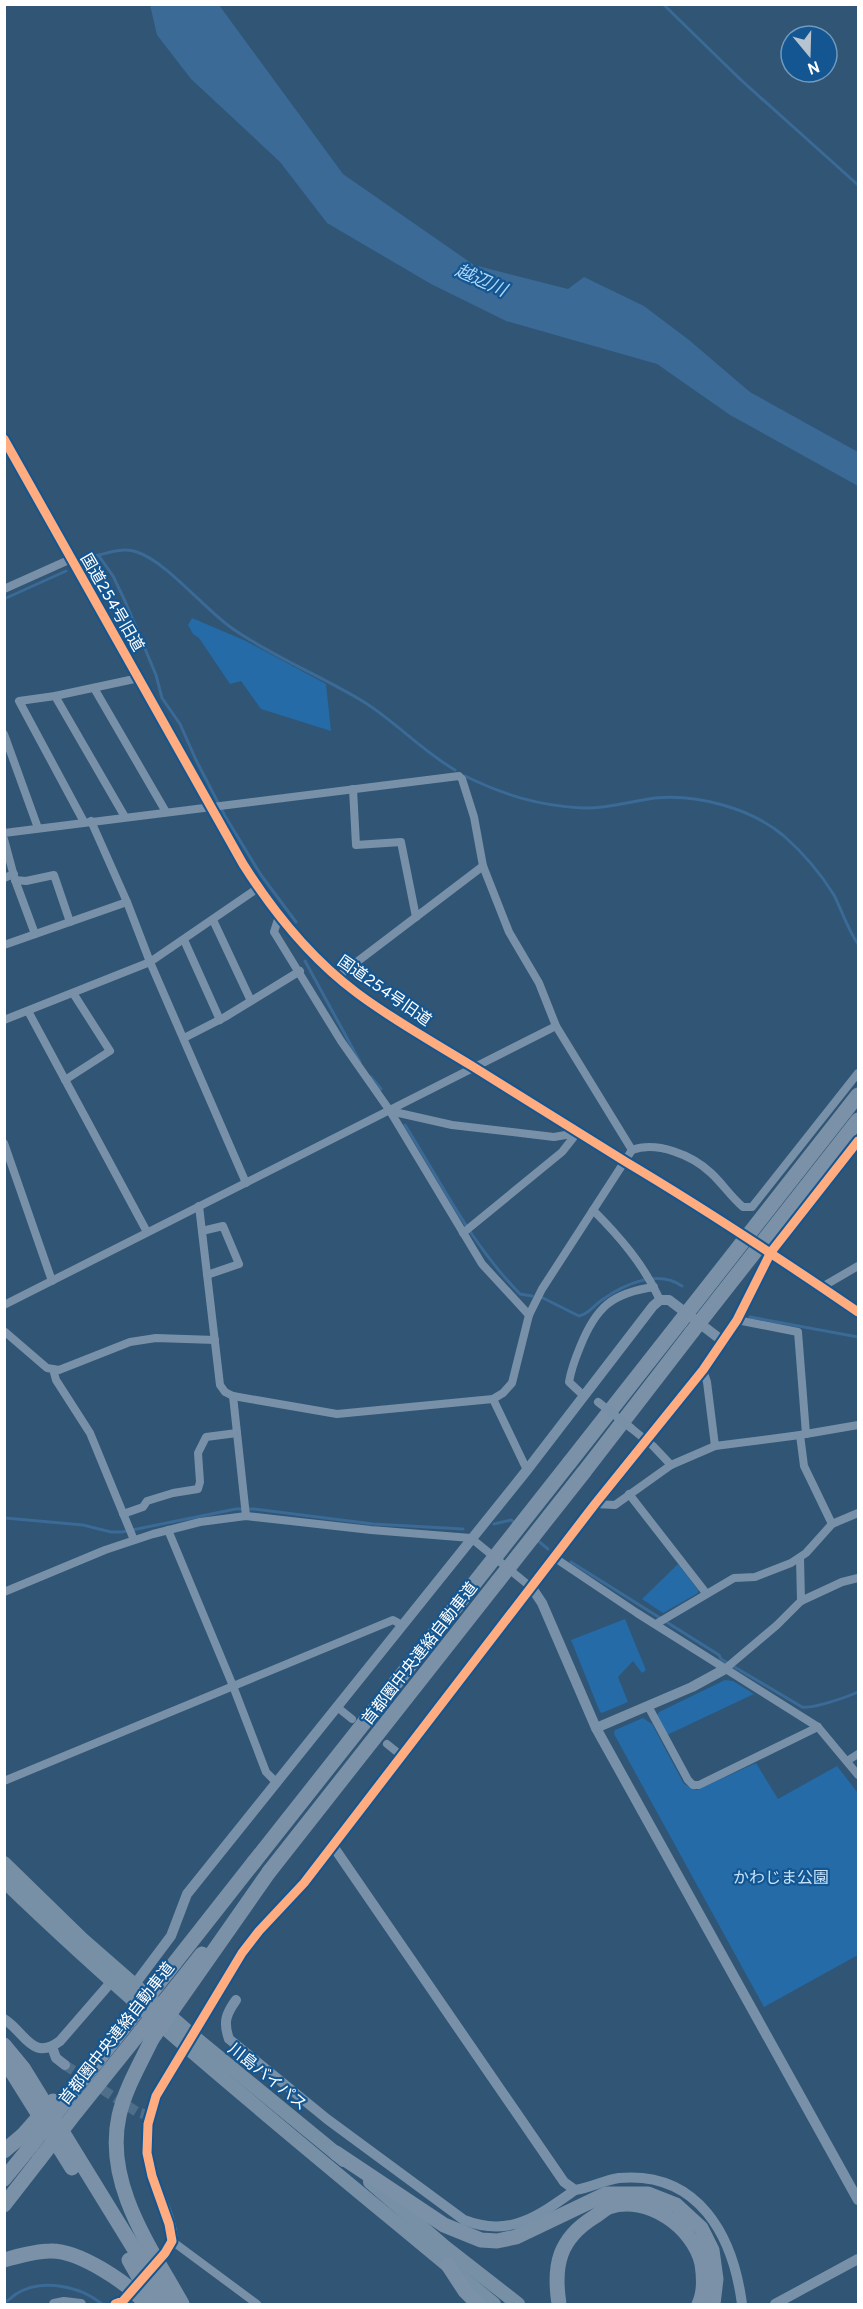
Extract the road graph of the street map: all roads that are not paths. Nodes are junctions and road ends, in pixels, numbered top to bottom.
1 (4, 439) edge
2 (71, 559) junction
3 (4, 589) edge
4 (139, 678) junction
5 (94, 688) junction
6 (55, 696) junction
7 (4, 734) edge
8 (353, 789) junction
9 (217, 806) junction
10 (166, 812) junction
11 (125, 817) junction
12 (87, 822) junction
13 (38, 828) junction
14 (4, 833) edge
15 (4, 839) edge
16 (483, 866) junction
17 (14, 877) junction
18 (4, 878) edge
19 (258, 888) junction
20 (127, 902) junction
21 (279, 916) junction
22 (416, 917) junction
23 (213, 920) junction
24 (70, 922) junction
25 (35, 934) junction
26 (184, 940) junction
27 (4, 945) edge
28 (150, 962) junction
29 (300, 971) junction
30 (338, 977) junction
31 (73, 993) junction
32 (250, 1002) junction
33 (28, 1011) junction
34 (4, 1020) edge
35 (220, 1020) junction
36 (556, 1026) junction
37 (184, 1038) junction
38 (474, 1067) junction
39 (858, 1073) edge
40 (65, 1080) junction
41 (858, 1095) edge
42 (390, 1111) junction
43 (858, 1120) edge
44 (577, 1133) junction
45 (858, 1141) edge
46 (4, 1143) edge
47 (632, 1150) junction
48 (625, 1161) junction
49 (8, 1166) edge
50 (246, 1182) junction
51 (199, 1206) junction
52 (593, 1210) junction
53 (202, 1231) junction
54 (465, 1231) junction
55 (147, 1232) junction
56 (771, 1252) junction
57 (858, 1266) edge
58 (207, 1275) junction
59 (52, 1281) junction
60 (652, 1282) junction
61 (822, 1287) junction
62 (660, 1300) junction
63 (4, 1305) edge
64 (858, 1312) edge
65 (529, 1315) junction
66 (737, 1320) junction
67 (686, 1327) junction
68 (4, 1331) edge
69 (215, 1340) junction
70 (724, 1342) junction
71 (53, 1369) junction
72 (703, 1370) junction
73 (585, 1394) junction
74 (233, 1396) junction
75 (493, 1399) junction
76 (858, 1425) edge
77 (237, 1433) junction
78 (803, 1435) junction
79 (646, 1440) junction
80 (715, 1446) junction
81 (671, 1465) junction
82 (527, 1470) junction
83 (629, 1494) junction
84 (596, 1504) junction
85 (858, 1513) edge
86 (123, 1514) junction
87 (246, 1516) junction
88 (832, 1524) junction
89 (168, 1530) junction
90 (471, 1538) junction
91 (134, 1540) junction
92 (555, 1558) junction
93 (800, 1558) junction
94 (858, 1578) edge
95 (532, 1588) junction
96 (4, 1592) edge
97 (706, 1593) junction
98 (801, 1601) junction
99 (661, 1621) junction
100 (402, 1625) junction
101 (725, 1669) junction
102 (233, 1686) junction
103 (648, 1706) junction
104 (337, 1707) junction
105 (352, 1719) dead end
106 (818, 1727) junction
107 (596, 1728) junction
108 (387, 1744) dead end
109 (858, 1754) edge
110 (402, 1756) junction
111 (848, 1761) junction
112 (858, 1775) edge
113 (4, 1781) edge
114 (277, 1783) junction
115 (333, 1846) junction
116 (4, 1863) edge
117 (4, 1881) edge
118 (112, 1981) junction
119 (135, 1984) junction
120 (236, 2000) dead end
121 (4, 2019) edge
122 (136, 2026) junction
123 (190, 2040) junction
124 (4, 2045) edge
125 (52, 2047) junction
126 (4, 2063) edge
127 (65, 2065) tunnel mouth
128 (27, 2140) junction
129 (4, 2151) edge
130 (336, 2153) junction
131 (4, 2179) edge
132 (575, 2190) junction
133 (858, 2199) edge
134 (4, 2205) edge
135 (172, 2241) junction
136 (165, 2253) dead end
137 (858, 2259) edge
138 (4, 2260) edge
139 (448, 2265) junction
140 (54, 2304) edge
141 (81, 2304) edge
142 (146, 2304) edge
143 (154, 2304) edge
144 (171, 2304) edge
145 (182, 2304) edge
146 (257, 2304) edge
147 (478, 2304) edge
148 (494, 2304) edge
149 (518, 2304) edge
150 (559, 2304) edge
151 (699, 2304) edge
152 (713, 2304) edge
153 (742, 2304) edge
154 (775, 2304) edge

1 - 2 street, 国道254号旧道
2 - 3 street
2 - 4 street, 国道254号旧道
4 - 5 street
4 - 9 street, 国道254号旧道
5 - 6 street
5 - 10 street
6 - 11 street
6 - 12 street
7 - 13 street
8 - 9 street
8 - 16 street
8 - 22 street
9 - 10 street
9 - 19 street, 国道254号旧道
10 - 11 street
11 - 12 street
12 - 13 street
12 - 20 street
13 - 14 street
15 - 17 street
16 - 22 street
16 - 36 street
17 - 18 street
17 - 24 street
17 - 25 street
19 - 21 street, 国道254号旧道
19 - 23 street
20 - 24 street
20 - 28 street
21 - 29 street
21 - 30 street, 国道254号旧道
22 - 30 street
23 - 26 street
23 - 32 street
24 - 25 street
25 - 27 street
26 - 28 street
26 - 35 street
28 - 31 street
28 - 37 street
29 - 32 street
29 - 42 street
30 - 38 street, 国道254号旧道
31 - 33 street
31 - 40 street
32 - 35 street
33 - 34 street
33 - 40 street
35 - 37 street
36 - 38 street
36 - 47 street
37 - 50 street
38 - 42 street
38 - 44 street, 国道254号旧道
39 - 47 street
40 - 55 street
41 - 67 highway, 首都圏中央連絡自動車道, bridge
42 - 44 street
42 - 50 street
42 - 54 street
43 - 67 highway, 首都圏中央連絡自動車道, bridge
44 - 48 street, 国道254号旧道
44 - 54 street
45 - 56 street
46 - 49 street
47 - 48 street
48 - 52 street
48 - 56 street, 国道254号旧道
49 - 59 street
50 - 51 street
51 - 53 street
51 - 55 street
52 - 60 street
52 - 65 street
53 - 58 street
53 - 58 street
54 - 65 street
55 - 59 street
56 - 61 street, 国道254号旧道
56 - 66 street
57 - 61 street
58 - 69 street
59 - 63 street
60 - 62 street
60 - 73 street
61 - 64 street, 国道254号旧道
62 - 70 street
62 - 73 street
65 - 75 street
66 - 70 street
66 - 78 street
67 - 122 highway, 首都圏中央連絡自動車道, bridge
67 - 122 highway, 首都圏中央連絡自動車道, bridge
68 - 71 street
69 - 71 street
69 - 74 street
70 - 72 street
71 - 86 street
72 - 79 street
72 - 80 street
73 - 79 street, bridge
73 - 82 street
74 - 75 street
74 - 77 street
75 - 82 street
76 - 78 street
77 - 86 street
77 - 87 street
78 - 80 street
78 - 88 street
79 - 81 street
79 - 84 street
80 - 81 street
81 - 83 street
82 - 90 street
83 - 84 street
83 - 97 street
84 - 92 street
85 - 88 street
86 - 91 street
87 - 89 street
87 - 90 street
88 - 93 street
89 - 91 street
89 - 102 street
90 - 95 street
90 - 100 street
91 - 96 street
92 - 95 street
92 - 99 street
93 - 97 street
93 - 98 street
94 - 98 street
95 - 107 street
95 - 110 street
97 - 99 street
98 - 101 street
99 - 101 street
100 - 102 street
100 - 104 street
101 - 103 street
101 - 106 street
102 - 113 street
102 - 114 street
103 - 106 street
103 - 107 street
104 - 105 street
104 - 114 street
106 - 111 street
107 - 133 street
108 - 110 street
109 - 111 street
110 - 115 street
111 - 112 street
114 - 119 street
115 - 123 street
115 - 132 street
116 - 119 highway, 川島バイパス
117 - 118 highway, 川島バイパス
118 - 123 highway, 川島バイパス
118 - 125 street
119 - 123 highway, 川島バイパス
120 - 132 street
121 - 125 street
122 - 128 highway, bridge
122 - 134 highway, 首都圏中央連絡自動車道, bridge
122 - 145 highway
123 - 130 highway, 川島バイパス
123 - 135 street
123 - 139 highway, 川島バイパス
124 - 144 highway
125 - 127 street
126 - 143 highway
128 - 129 highway
128 - 131 highway
130 - 149 highway, 川島バイパス
130 - 152 highway
132 - 153 street
135 - 136 street
135 - 146 street
137 - 154 street
138 - 142 highway
139 - 147 highway
139 - 148 highway, 川島バイパス
140 - 141 street
150 - 151 highway

